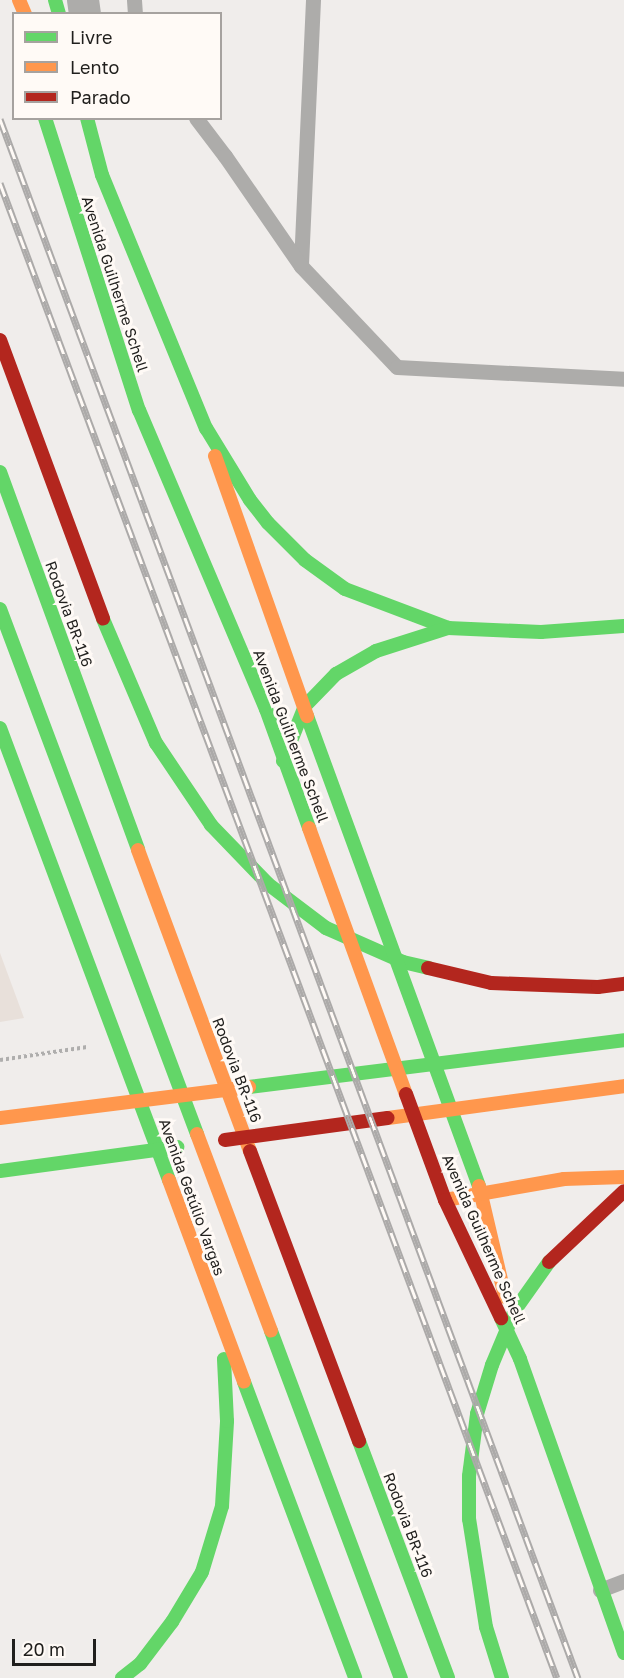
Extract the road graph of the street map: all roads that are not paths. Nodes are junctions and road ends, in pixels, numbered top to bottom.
1 (314, 0) edge
2 (46, 120) edge
3 (76, 120) edge
4 (88, 120) edge
5 (96, 120) edge
6 (197, 120) edge
7 (102, 175) junction
8 (301, 266) junction
9 (0, 340) edge
10 (624, 379) edge
11 (206, 428) junction
12 (0, 472) edge
13 (0, 609) edge
14 (624, 626) edge
15 (448, 628) junction
16 (305, 706) junction
17 (0, 728) edge
18 (283, 761) junction
19 (624, 984) edge
20 (624, 1040) edge
21 (624, 1086) edge
22 (0, 1118) edge
23 (0, 1171) edge
24 (624, 1178) edge
25 (624, 1191) edge
26 (482, 1194) junction
27 (445, 1200) junction
28 (223, 1327) junction
29 (520, 1359) junction
30 (624, 1581) edge
31 (600, 1590) junction
32 (624, 1653) edge
33 (122, 1678) edge
34 (355, 1678) edge
35 (401, 1678) edge
36 (448, 1678) edge
37 (502, 1678) edge

1 - 8 lane
2 - 18 main road, Avenida Guilherme Schell
3 - 7 main road, Avenida Guilherme Schell
4 - 7 main road
5 - 7 street
6 - 8 lane
7 - 11 main road, Avenida Guilherme Schell
8 - 10 lane
9 - 19 main road
11 - 15 main road
11 - 16 main road, Avenida Guilherme Schell
12 - 36 main road, Rodovia BR-116
13 - 35 main road
14 - 15 main road
15 - 16 main road
16 - 18 main road
16 - 26 main road, Avenida Guilherme Schell
17 - 28 main road, Avenida Getúlio Vargas
18 - 27 main road, Avenida Guilherme Schell
20 - 22 main road
21 - 23 main road
24 - 26 main road
25 - 37 main road
26 - 27 main road
26 - 29 main road, Avenida Guilherme Schell
27 - 29 main road, Avenida Guilherme Schell
28 - 33 main road
28 - 34 main road, Avenida Getúlio Vargas
29 - 31 main road, Avenida Guilherme Schell
30 - 31 lane
31 - 32 main road, Avenida Guilherme Schell

